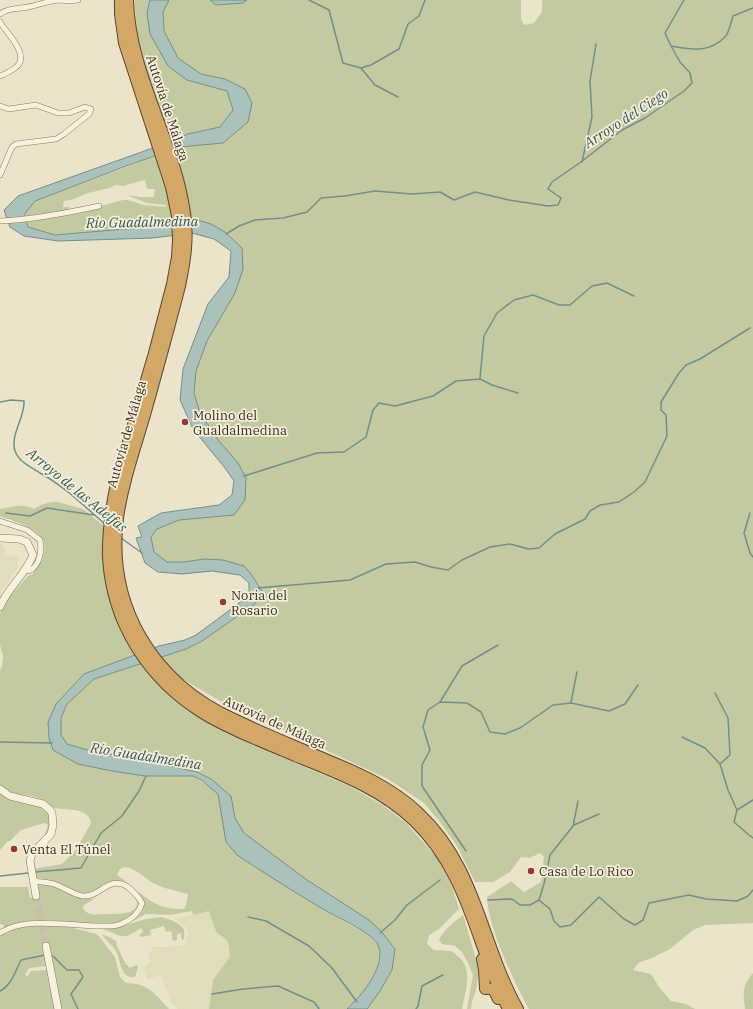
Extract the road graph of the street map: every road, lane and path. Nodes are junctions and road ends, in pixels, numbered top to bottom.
1 (59, 0) edge
2 (78, 0) edge
3 (120, 0) edge
4 (128, 0) edge
5 (0, 14) edge
6 (0, 22) edge
7 (0, 76) edge
8 (0, 106) edge
9 (156, 128) junction
10 (0, 175) edge
11 (99, 206) dead end
12 (0, 221) edge
13 (0, 521) edge
14 (0, 538) edge
15 (26, 569) junction
16 (0, 607) edge
17 (173, 685) junction
18 (0, 790) edge
19 (32, 881) junction
20 (36, 896) tunnel mouth
21 (0, 933) edge
22 (478, 934) junction
23 (46, 946) tunnel mouth
24 (58, 1009) edge
25 (504, 1009) edge
26 (508, 1009) edge
27 (518, 1009) edge

1 - 2 street
1 - 5 street
3 - 9 highway, Autovía de Málaga
4 - 9 highway, Autovía de Málaga
6 - 7 street
8 - 10 street
9 - 17 highway, Autovía de Málaga
11 - 12 street
13 - 15 street
14 - 15 street
15 - 16 street
17 - 22 highway, Autovía de Málaga
17 - 27 highway, Autovía de Málaga
18 - 19 street
19 - 20 street
19 - 21 street
22 - 25 highway
22 - 26 highway, Autovía de Málaga
23 - 24 street

